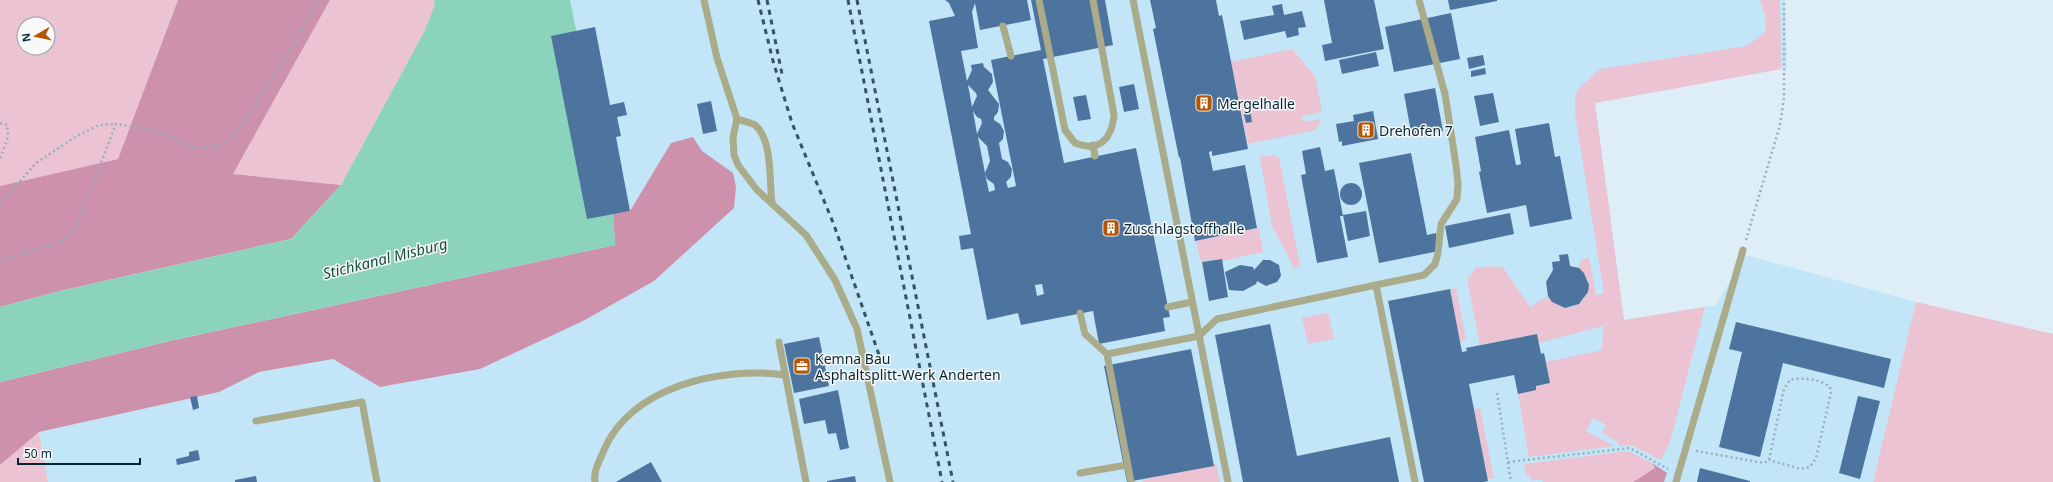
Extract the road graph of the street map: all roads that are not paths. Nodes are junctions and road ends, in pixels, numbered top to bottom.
1 (704, 0) edge
2 (1038, 0) edge
3 (1092, 0) edge
4 (1133, 0) edge
5 (1419, 0) edge
6 (1003, 26) dead end
7 (1012, 56) dead end
8 (737, 119) junction
9 (1093, 145) junction
10 (1096, 156) dead end
11 (772, 203) junction
12 (1743, 250) road end
13 (1376, 285) junction
14 (1192, 302) junction
15 (1168, 307) dead end
16 (1080, 313) dead end
17 (1199, 336) junction
18 (778, 342) dead end
19 (1107, 354) junction
20 (785, 375) junction
21 (256, 421) dead end
22 (1127, 465) junction
23 (1080, 474) dead end
24 (1677, 479) edge
25 (377, 482) edge
26 (595, 482) edge
27 (806, 482) edge
28 (890, 482) edge
29 (1131, 482) edge
30 (1228, 482) edge
31 (1415, 482) edge

1 - 8 lane
2 - 9 lane
3 - 9 lane
4 - 14 lane
5 - 13 lane
6 - 7 lane
8 - 11 lane
8 - 11 lane
9 - 10 lane
11 - 28 lane
12 - 24 lane
13 - 17 lane
13 - 31 lane
14 - 15 lane
14 - 17 lane
16 - 19 lane
17 - 19 lane
17 - 30 lane
18 - 20 lane
19 - 22 lane
20 - 26 lane
20 - 27 lane
21 - 25 lane
22 - 23 lane
22 - 29 lane

